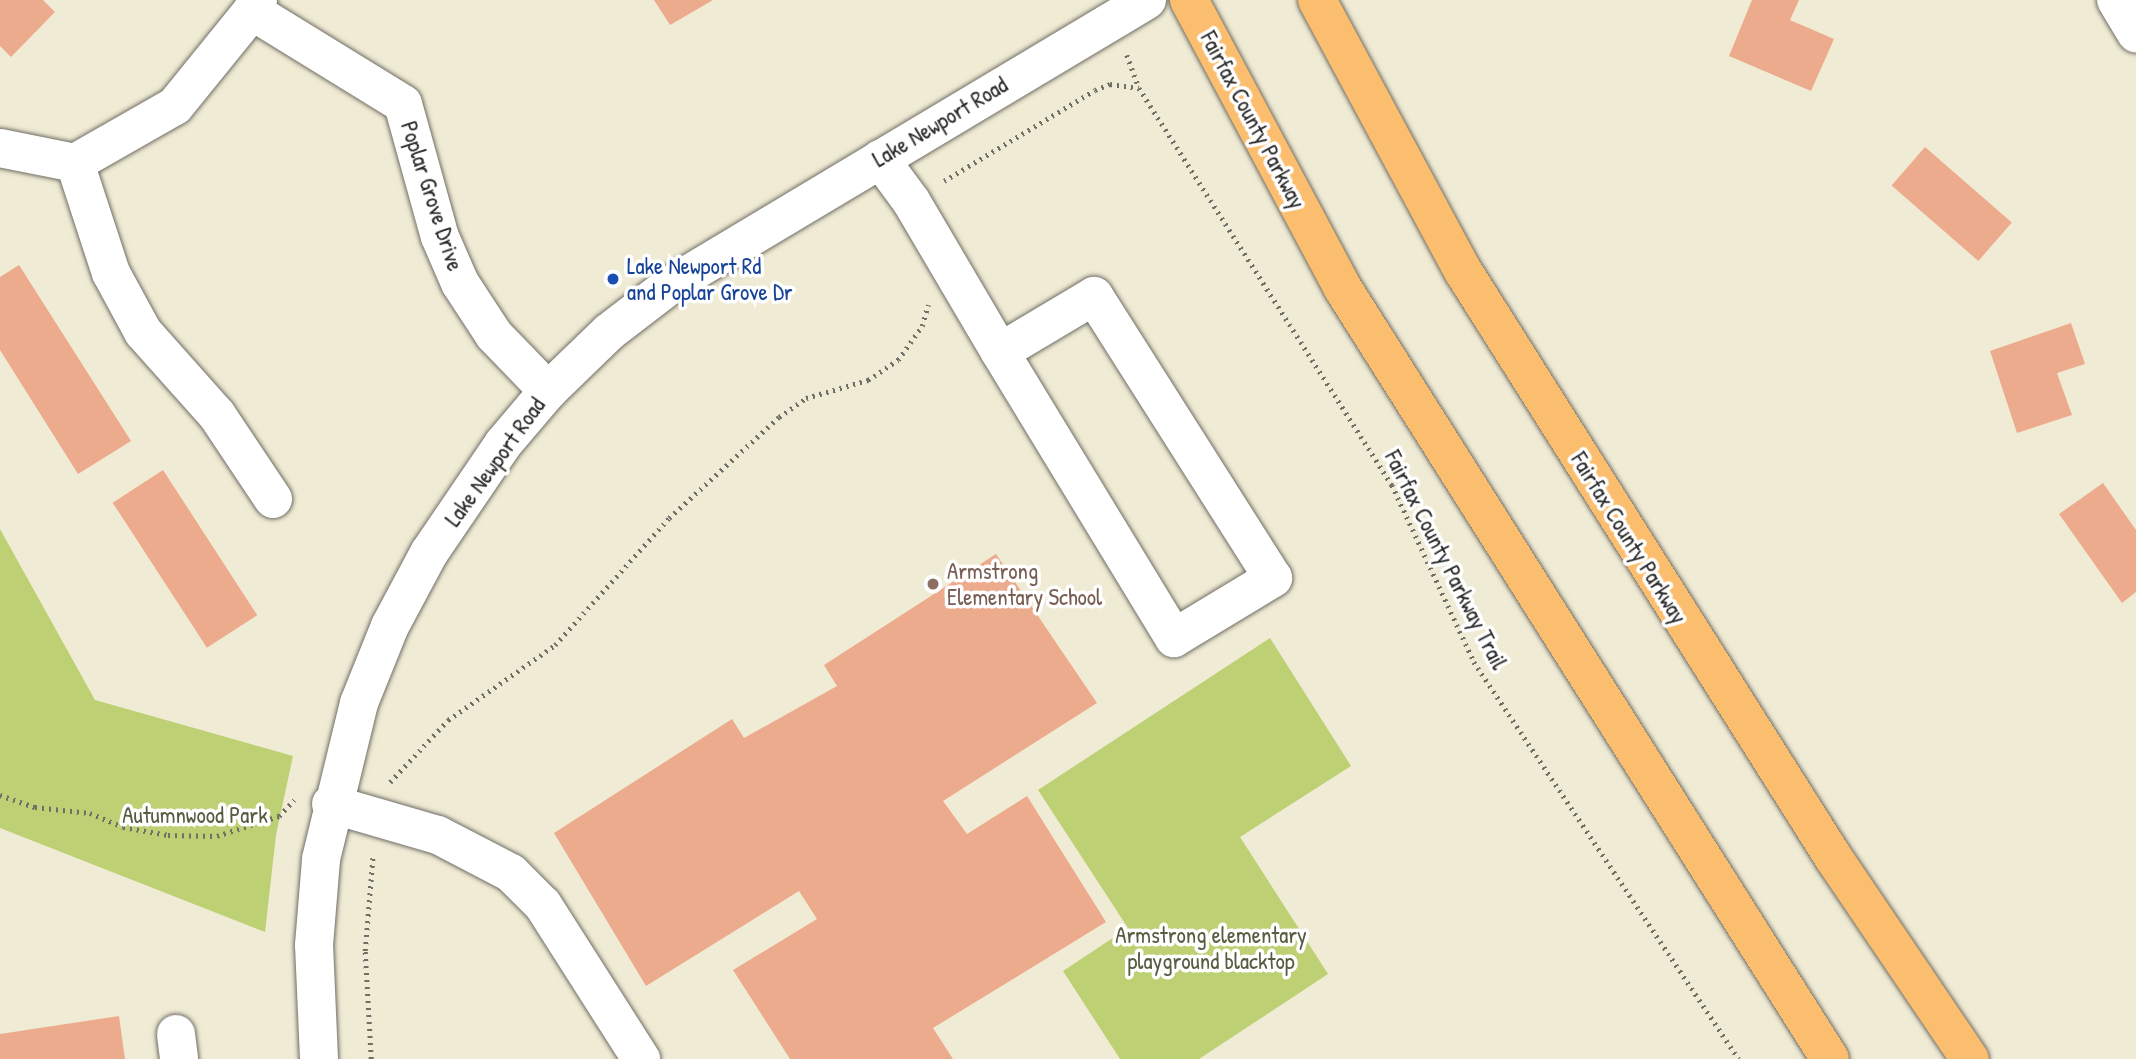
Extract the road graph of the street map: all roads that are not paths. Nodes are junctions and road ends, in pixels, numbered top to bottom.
1 (1147, 0) edge
2 (1189, 0) edge
3 (1317, 0) edge
4 (2116, 0) edge
5 (255, 6) edge
6 (2136, 33) edge
7 (0, 148) edge
8 (880, 159) junction
9 (75, 163) junction
10 (1000, 352) junction
11 (548, 391) junction
12 (273, 499) dead end
13 (316, 796) junction
14 (319, 1059) edge
15 (641, 1059) edge
16 (1829, 1059) edge
17 (1970, 1059) edge

1 - 8 street, Lake Newport Road
2 - 16 highway, Fairfax County Parkway
3 - 17 highway, Fairfax County Parkway
4 - 6 street
5 - 9 street, Poplar Grove Drive
5 - 11 street, Poplar Grove Drive
7 - 9 street
8 - 10 street
8 - 11 street, Lake Newport Road
9 - 12 street
10 - 10 street
11 - 13 street, Lake Newport Road
13 - 14 street, Lake Newport Road
13 - 15 street

